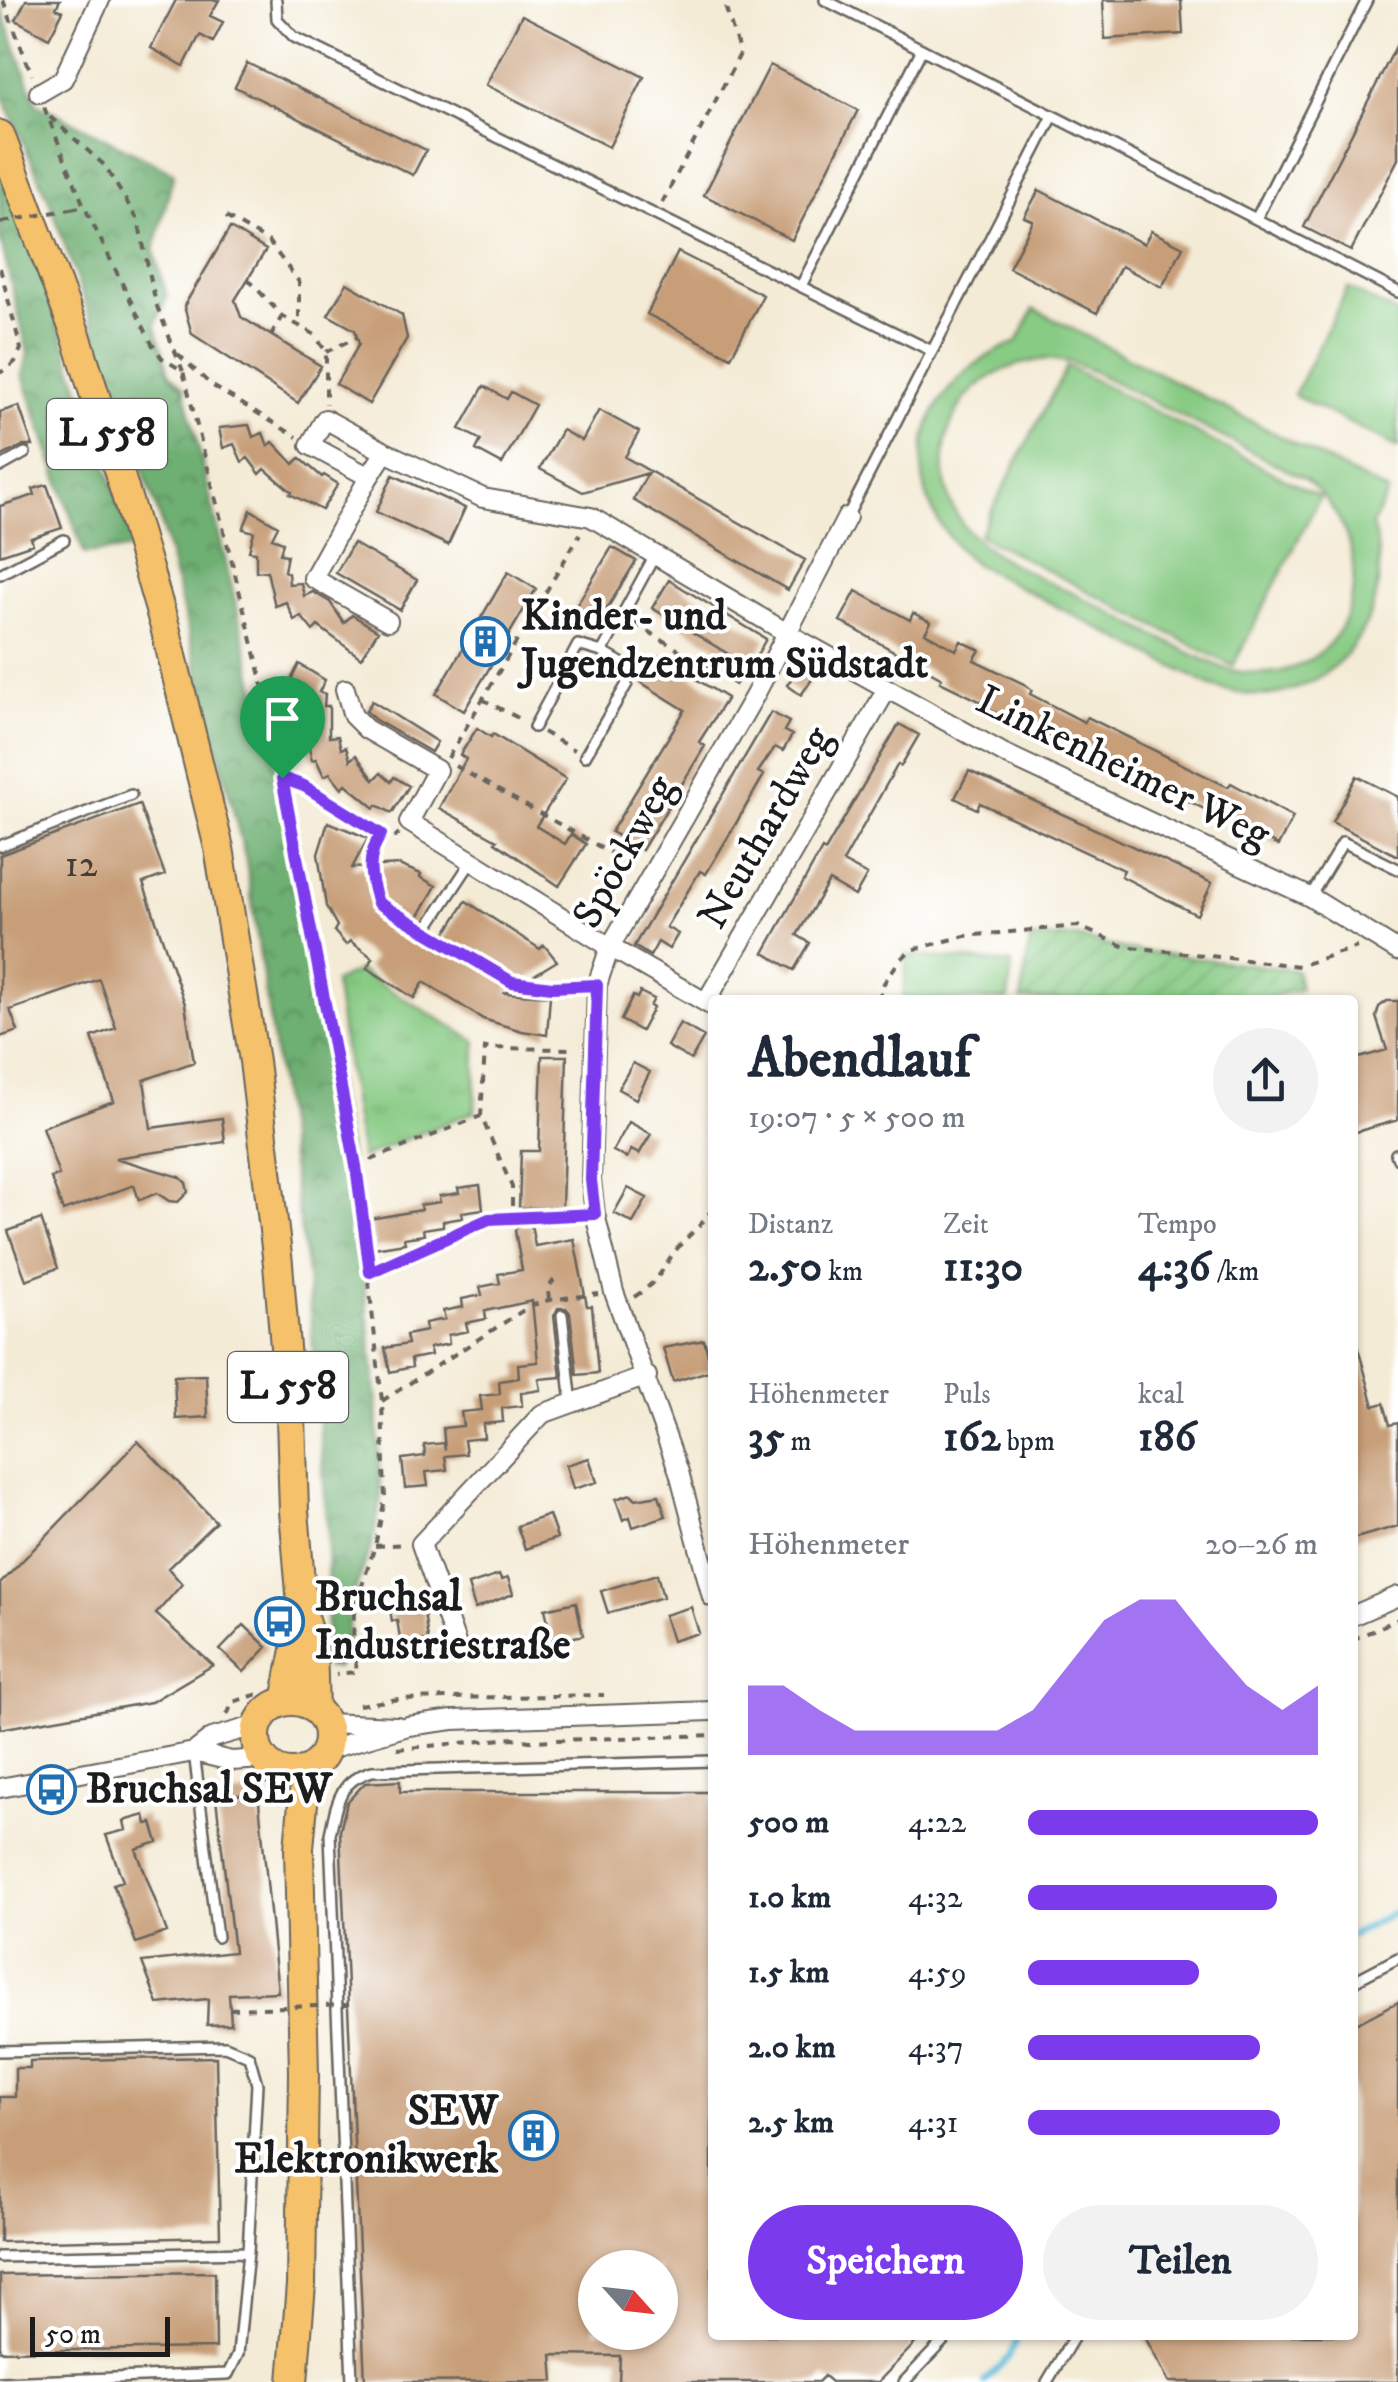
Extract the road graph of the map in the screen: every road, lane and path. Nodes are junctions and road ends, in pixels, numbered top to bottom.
1 (100, 0) edge
2 (276, 0) edge
3 (730, 0) edge
4 (826, 0) edge
5 (1367, 0) edge
6 (922, 50) junction
7 (39, 93) dead end
8 (46, 113) dead end
9 (1053, 116) junction
10 (0, 135) edge
11 (656, 215) junction
12 (226, 217) dead end
13 (1256, 219) junction
14 (2, 223) edge
15 (0, 268) edge
16 (248, 278) dead end
17 (801, 286) junction
18 (1398, 292) edge
19 (282, 316) junction
20 (299, 326) junction
21 (271, 336) dead end
22 (357, 338) dead end
23 (932, 350) junction
24 (326, 352) junction
25 (178, 354) junction
26 (183, 371) junction
27 (0, 373) edge
28 (325, 419) junction
29 (310, 445) junction
30 (385, 452) junction
31 (25, 454) dead end
32 (0, 467) edge
33 (369, 478) junction
34 (590, 517) junction
35 (847, 517) joint
36 (64, 540) dead end
37 (656, 553) junction
38 (0, 574) edge
39 (622, 616) junction
40 (388, 621) dead end
41 (787, 633) junction
42 (602, 652) junction
43 (345, 689) dead end
44 (886, 689) junction
45 (754, 695) junction
46 (534, 726) dead end
47 (584, 756) dead end
48 (282, 778) junction
49 (131, 796) dead end
50 (409, 822) junction
51 (381, 834) junction
52 (0, 846) edge
53 (471, 862) junction
54 (1398, 869) edge
55 (650, 874) junction
56 (1310, 897) junction
57 (426, 930) junction
58 (1370, 933) junction
59 (610, 948) junction
60 (1398, 951) edge
61 (597, 985) junction
62 (714, 995) edge
63 (880, 995) edge
64 (708, 1003) edge
65 (596, 1048) junction
66 (482, 1116) junction
67 (356, 1166) junction
68 (708, 1213) edge
69 (595, 1214) junction
70 (516, 1216) junction
71 (370, 1272) junction
72 (554, 1280) dead end
73 (616, 1298) junction
74 (549, 1300) junction
75 (562, 1315) dead end
76 (647, 1376) junction
77 (382, 1401) junction
78 (572, 1404) junction
79 (421, 1544) junction
80 (376, 1546) junction
81 (708, 1583) edge
82 (1398, 1596) edge
83 (1358, 1613) edge
84 (303, 1616) junction
85 (1398, 1619) edge
86 (1358, 1637) edge
87 (456, 1643) dead end
88 (325, 1675) dead end
89 (612, 1695) dead end
90 (286, 1701) junction
91 (351, 1706) dead end
92 (708, 1711) edge
93 (258, 1725) junction
94 (408, 1726) junction
95 (322, 1727) junction
96 (708, 1735) edge
97 (194, 1752) junction
98 (384, 1752) dead end
99 (708, 1761) edge
100 (283, 1766) junction
101 (0, 1788) edge
102 (217, 1937) dead end
103 (1398, 1958) edge
104 (1358, 1979) edge
105 (347, 2005) dead end
106 (230, 2010) dead end
107 (0, 2050) edge
108 (248, 2252) junction
109 (0, 2257) edge
110 (945, 2340) edge
111 (1072, 2340) edge
112 (80, 2378) junction
113 (0, 2382) edge
114 (99, 2382) edge
115 (293, 2382) edge
116 (352, 2382) edge
117 (904, 2382) edge
118 (1047, 2382) edge

1 - 7 street
2 - 11 lane
3 - 11 path
4 - 6 lane
5 - 13 lane
6 - 9 lane
6 - 17 lane
8 - 25 path
9 - 13 lane
9 - 23 lane
10 - 84 main road, L 558
11 - 17 lane
12 - 20 path
13 - 18 lane
14 - 26 path, bridge
15 - 27 path
16 - 19 path
17 - 23 lane
19 - 20 path
19 - 21 path
20 - 24 path
22 - 24 path
23 - 35 lane
24 - 28 path
25 - 26 path
25 - 29 path
26 - 48 path
28 - 29 street
28 - 30 street, Linkenheimer Weg
29 - 33 street
30 - 33 street
30 - 34 street, Linkenheimer Weg
31 - 32 lane
33 - 40 street
34 - 37 street, Linkenheimer Weg
34 - 55 path
35 - 41 street, Spöckweg
36 - 38 lane
37 - 39 lane
37 - 41 street, Linkenheimer Weg
39 - 42 lane
39 - 45 path
41 - 44 street, Linkenheimer Weg
41 - 45 street, Spöckweg
42 - 46 lane
42 - 47 lane
43 - 50 street
44 - 56 street, Linkenheimer Weg
44 - 62 street, Neuthardweg
45 - 55 street, Spöckweg
48 - 51 path
48 - 67 path
49 - 52 lane
50 - 51 path
50 - 53 street
51 - 57 path
53 - 57 lane
53 - 59 street
54 - 56 lane
55 - 59 street, Spöckweg
56 - 58 street, Linkenheimer Weg
57 - 61 path
58 - 60 street, Linkenheimer Weg
58 - 63 path
59 - 61 street, Spöckweg
59 - 64 street
61 - 65 street, Spöckweg
65 - 66 path
65 - 69 street, Spöckweg
66 - 67 path
66 - 70 path
67 - 71 path
68 - 73 path
69 - 70 lane
69 - 73 street, Spöckweg
70 - 71 path
71 - 77 path
72 - 74 path
73 - 74 path
73 - 76 street, Spöckweg
74 - 77 path
75 - 78 lane
76 - 78 street
76 - 81 street, Spöckweg
77 - 80 path
78 - 79 street
79 - 80 path
79 - 87 street
80 - 88 path
82 - 83 street
84 - 90 main road, L 558
84 - 95 main road, L 558
85 - 86 path
89 - 91 path
90 - 93 main road
90 - 95 main road
92 - 94 street
93 - 97 street
93 - 100 main road
94 - 95 street
94 - 95 street
95 - 100 main road
96 - 98 path
97 - 100 street
97 - 101 street
97 - 102 lane
99 - 116 lane
100 - 115 main road
103 - 104 lane
105 - 106 path, bridge
107 - 108 lane
108 - 109 lane
108 - 112 lane
110 - 117 lane
111 - 118 lane
112 - 113 lane
112 - 114 lane

